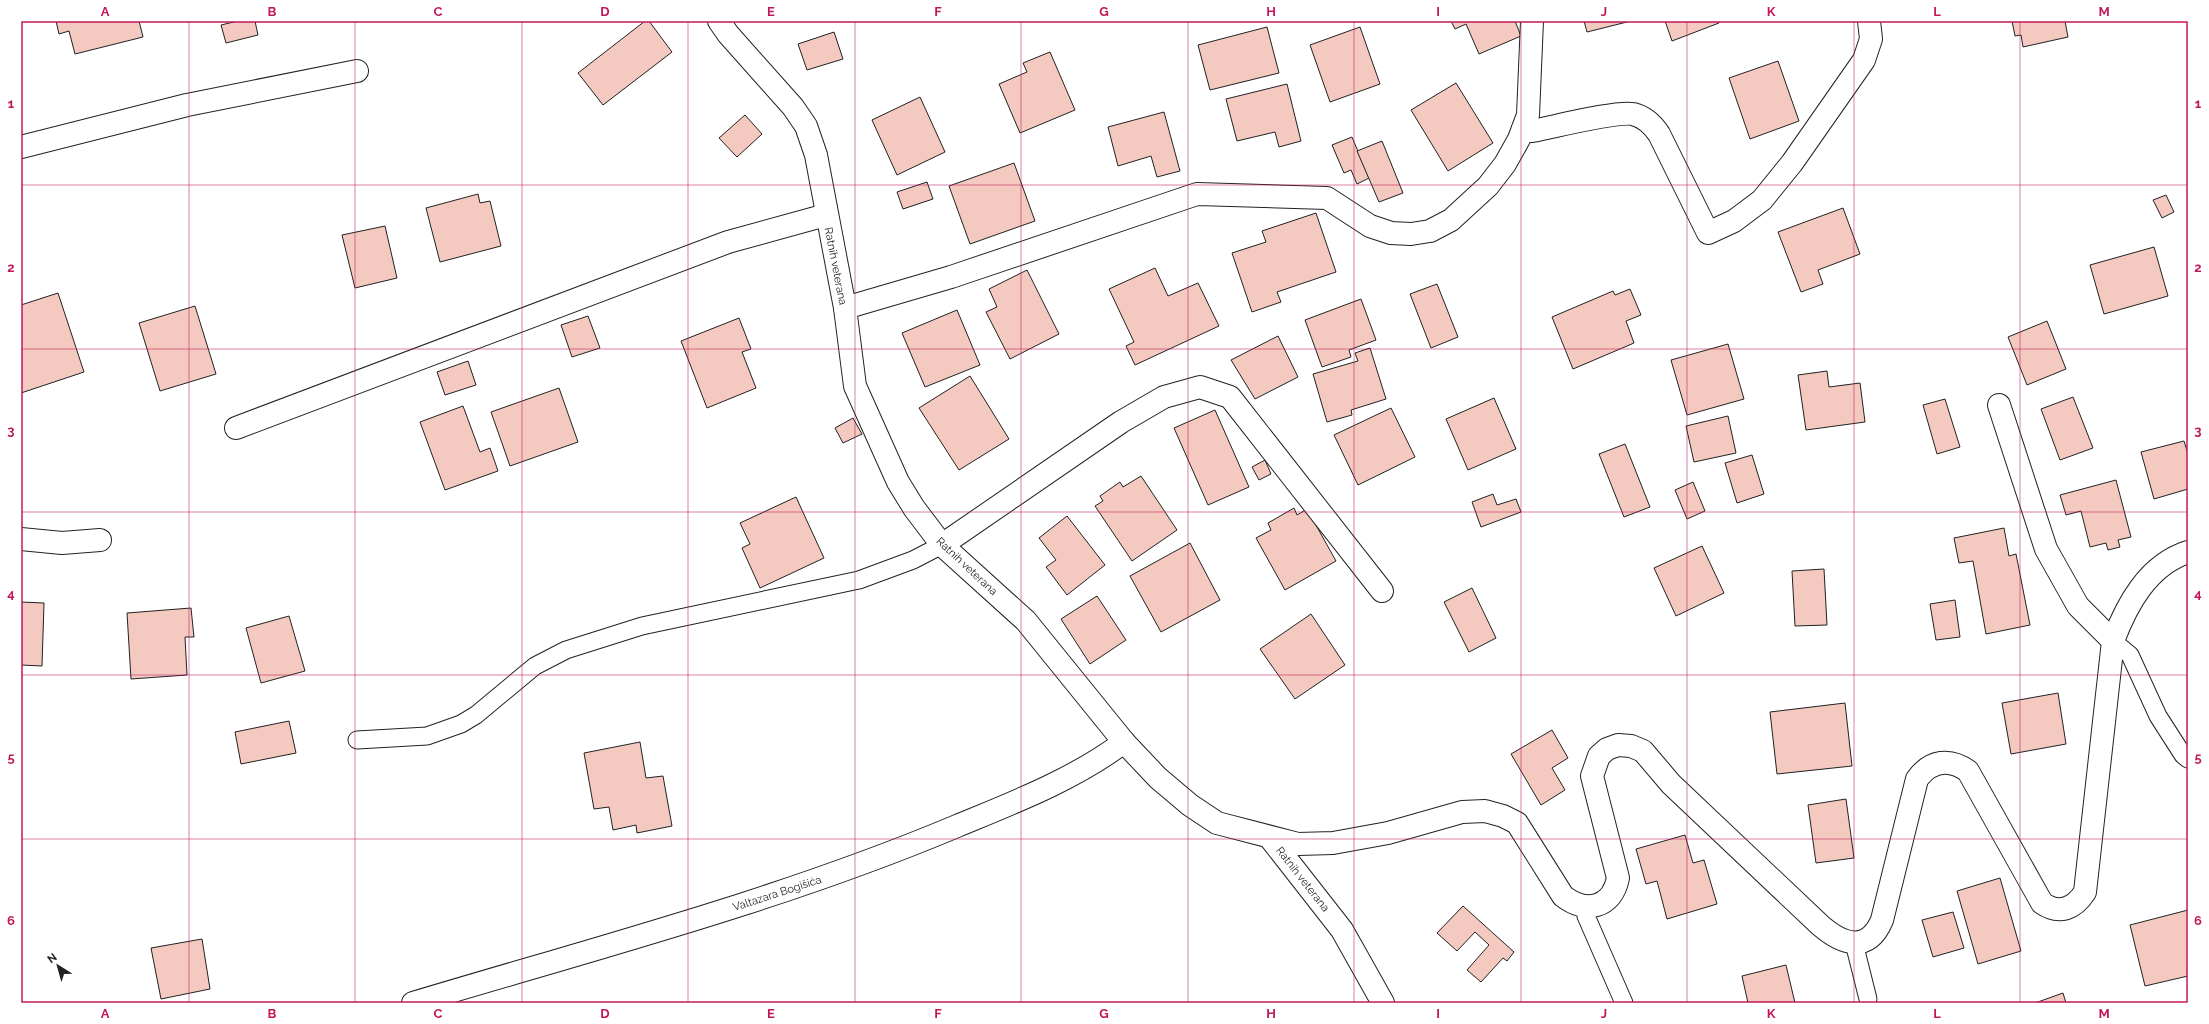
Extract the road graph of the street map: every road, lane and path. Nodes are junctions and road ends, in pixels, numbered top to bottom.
1 (719, 21) edge
2 (1532, 21) edge
3 (1870, 21) edge
4 (357, 71) dead end
5 (1523, 130) junction
6 (21, 147) edge
7 (826, 215) junction
8 (845, 308) junction
9 (1999, 405) dead end
10 (236, 428) dead end
11 (21, 539) edge
12 (100, 540) dead end
13 (942, 545) junction
14 (2188, 552) edge
15 (1382, 591) dead end
16 (2113, 641) junction
17 (357, 740) dead end
18 (1124, 742) junction
19 (2188, 759) edge
20 (1270, 838) junction
21 (1585, 907) junction
22 (1854, 943) junction
23 (1868, 999) dead end
24 (413, 1003) edge
25 (1384, 1003) edge
26 (1624, 1003) edge

1 - 7 street, Ratnih veterana
2 - 5 street
3 - 5 street
4 - 6 street
5 - 8 street
7 - 8 street, Ratnih veterana
7 - 10 street
8 - 13 street, Ratnih veterana
9 - 16 street
11 - 12 street
13 - 15 street
13 - 17 lane
13 - 18 street, Ratnih veterana
14 - 16 street
16 - 19 lane
16 - 22 street
18 - 20 street, Ratnih veterana
18 - 24 street, Valtazara Bogišića
20 - 21 street
20 - 25 street, Ratnih veterana
21 - 22 street
21 - 26 lane
22 - 23 lane

